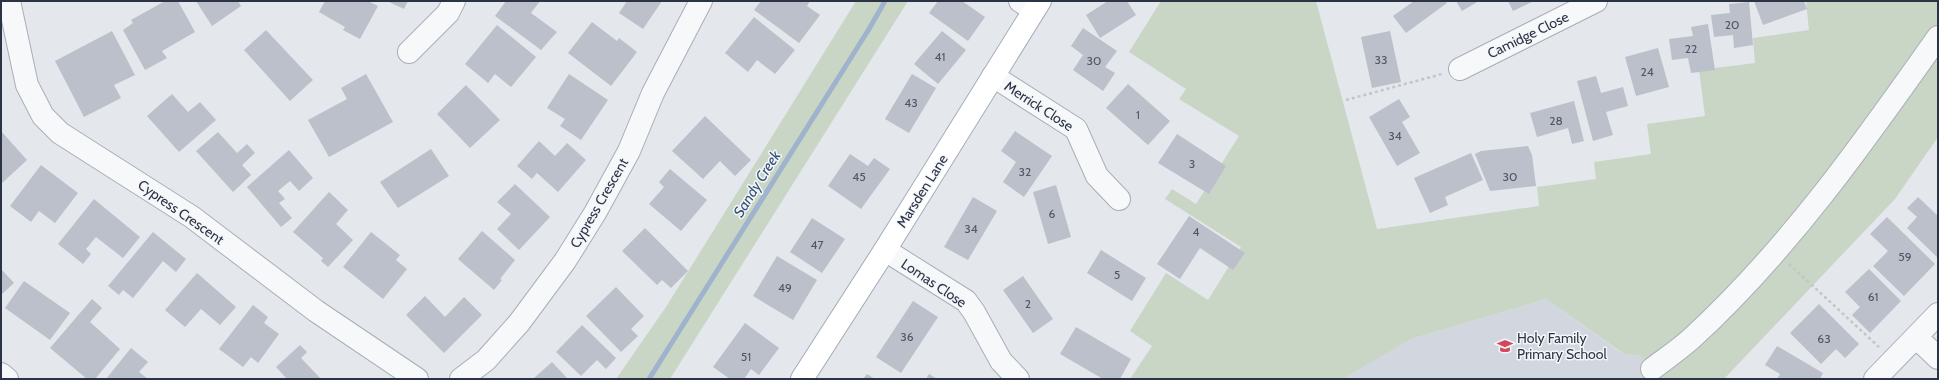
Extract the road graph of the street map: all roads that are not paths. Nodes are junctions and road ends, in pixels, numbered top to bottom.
1 (9, 1) edge
2 (454, 1) edge
3 (701, 1) edge
4 (1596, 1) edge
5 (1032, 4) edge
6 (1938, 37) edge
7 (409, 52) dead end
8 (1460, 69) road end
9 (993, 76) junction
10 (1119, 199) dead end
11 (885, 250) junction
12 (1938, 314) edge
13 (1916, 337) junction
14 (1938, 358) edge
15 (1652, 369) dead end
16 (1, 374) edge
17 (7, 379) edge
18 (417, 379) edge
19 (461, 379) edge
20 (802, 379) edge
21 (1018, 379) edge
22 (1874, 379) edge

1 - 18 street, Cypress Crescent
2 - 7 street
3 - 19 street, Cypress Crescent
4 - 8 street, Camidge Close
5 - 9 main road, Marsden Lane
6 - 15 street
9 - 10 street, Merrick Close
9 - 11 main road, Marsden Lane
11 - 20 main road, Marsden Lane
11 - 21 street, Lomas Close
12 - 13 street
13 - 14 street
13 - 22 street
16 - 17 street

